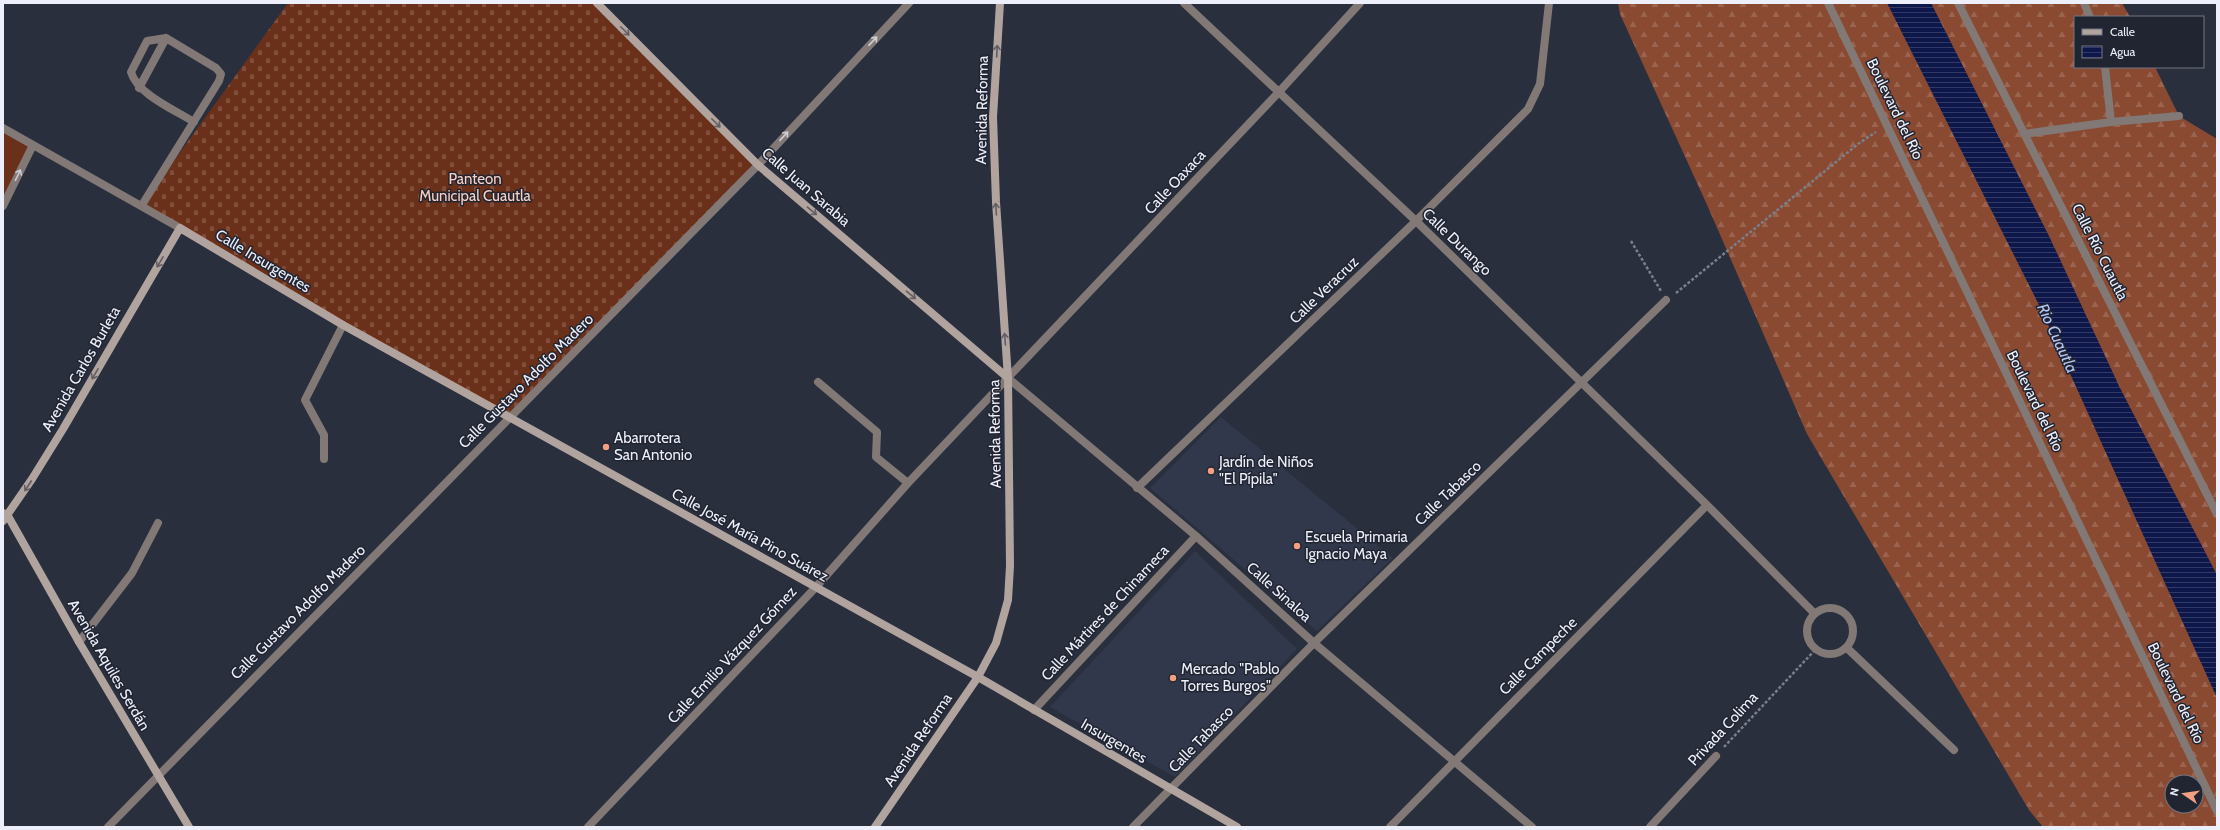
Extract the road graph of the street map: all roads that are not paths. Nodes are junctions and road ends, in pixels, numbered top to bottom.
1 (597, 3) edge
2 (909, 3) edge
3 (1000, 3) edge
4 (1184, 3) edge
5 (1360, 3) edge
6 (1549, 3) edge
7 (1828, 3) edge
8 (1958, 3) edge
9 (2084, 3) edge
10 (2090, 16) edge
11 (166, 38) junction
12 (2105, 68) edge
13 (139, 88) junction
14 (1278, 93) junction
15 (2179, 116) dead end
16 (194, 122) junction
17 (2111, 122) junction
18 (3, 128) edge
19 (2024, 134) junction
20 (33, 145) junction
21 (758, 165) junction
22 (142, 205) junction
23 (3, 206) edge
24 (1416, 221) junction
25 (180, 228) junction
26 (1666, 300) road end
27 (343, 325) junction
28 (1008, 378) junction
29 (818, 382) dead end
30 (1581, 384) junction
31 (509, 418) junction
32 (324, 459) dead end
33 (908, 483) junction
34 (1137, 488) junction
35 (1707, 505) junction
36 (2217, 514) edge
37 (5, 516) edge
38 (158, 523) dead end
39 (1196, 536) junction
40 (816, 587) junction
41 (1814, 613) junction
42 (79, 642) junction
43 (1314, 643) junction
44 (1846, 648) junction
45 (978, 677) junction
46 (1034, 710) junction
47 (1954, 750) dead end
48 (1716, 756) road end
49 (1455, 761) junction
50 (158, 775) junction
51 (1171, 790) junction
52 (2217, 811) edge
53 (108, 827) edge
54 (189, 827) edge
55 (588, 827) edge
56 (875, 827) edge
57 (1133, 827) edge
58 (1237, 827) edge
59 (1390, 827) edge
60 (1532, 827) edge
61 (1650, 827) edge

1 -> 21 street, Calle Juan Sarabia
21 -> 2 street, Calle Gustavo Adolfo Madero
28 -> 3 street, Avenida Reforma
4 - 14 street, Calle Durango
5 - 14 street, Calle Oaxaca
6 - 24 street, Calle Veracruz
7 - 52 street, Boulevard del Río
8 - 19 street, Calle Río Cuautla
9 - 10 street
11 - 13 street
11 - 13 street
11 - 16 street
12 - 17 street
13 - 16 street
14 - 24 street, Calle Durango
14 - 28 street, Calle Oaxaca
15 - 17 street
16 - 22 street
17 - 19 street
18 - 20 street, Calle Insurgentes
19 - 36 street, Calle Río Cuautla
20 - 22 street, Calle Insurgentes
23 -> 20 street
21 -> 28 street, Calle Juan Sarabia
21 - 31 street, Calle Gustavo Adolfo Madero
22 - 25 street, Calle Insurgentes
24 - 30 street, Calle Durango
24 - 34 street, Calle Veracruz
25 - 27 street, Calle Insurgentes
25 -> 37 street, Avenida Carlos Burleta
26 - 30 street, Calle Tabasco
27 - 31 street, Calle Insurgentes
27 - 32 street
28 - 33 street, Calle Emilio Vázquez Gómez
28 - 34 street, Calle Sinaloa
28 - 45 street, Avenida Reforma
29 - 33 street
30 - 35 street, Calle Durango
30 - 43 street, Calle Tabasco
31 - 40 street, Calle José María Pino Suárez
31 - 50 street, Calle Gustavo Adolfo Madero
33 - 40 street, Calle Emilio Vázquez Gómez
34 - 39 street, Calle Sinaloa
35 - 41 street, Calle Durango
35 - 49 street, Calle Campeche
37 - 42 street, Avenida Aquiles Serdán
38 - 42 street
39 - 43 street, Calle Sinaloa
39 - 46 street, Calle Mártires de Chinameca
40 - 45 street, Calle José María Pino Suárez
40 - 55 street, Calle Emilio Vázquez Gómez
41 - 44 street
41 - 44 street
42 - 50 street, Avenida Aquiles Serdán
43 - 49 street, Calle Sinaloa
43 - 51 street, Calle Tabasco
44 - 47 street
45 - 46 street, Insurgentes
45 - 56 street, Avenida Reforma
46 - 51 street, Insurgentes
48 - 61 street, Privada Colima
49 - 59 street, Calle Campeche
49 - 60 street, Calle Sinaloa
50 - 53 street, Calle Gustavo Adolfo Madero
50 - 54 street, Avenida Aquiles Serdán
51 - 57 street, Calle Tabasco
51 - 58 street, Insurgentes

